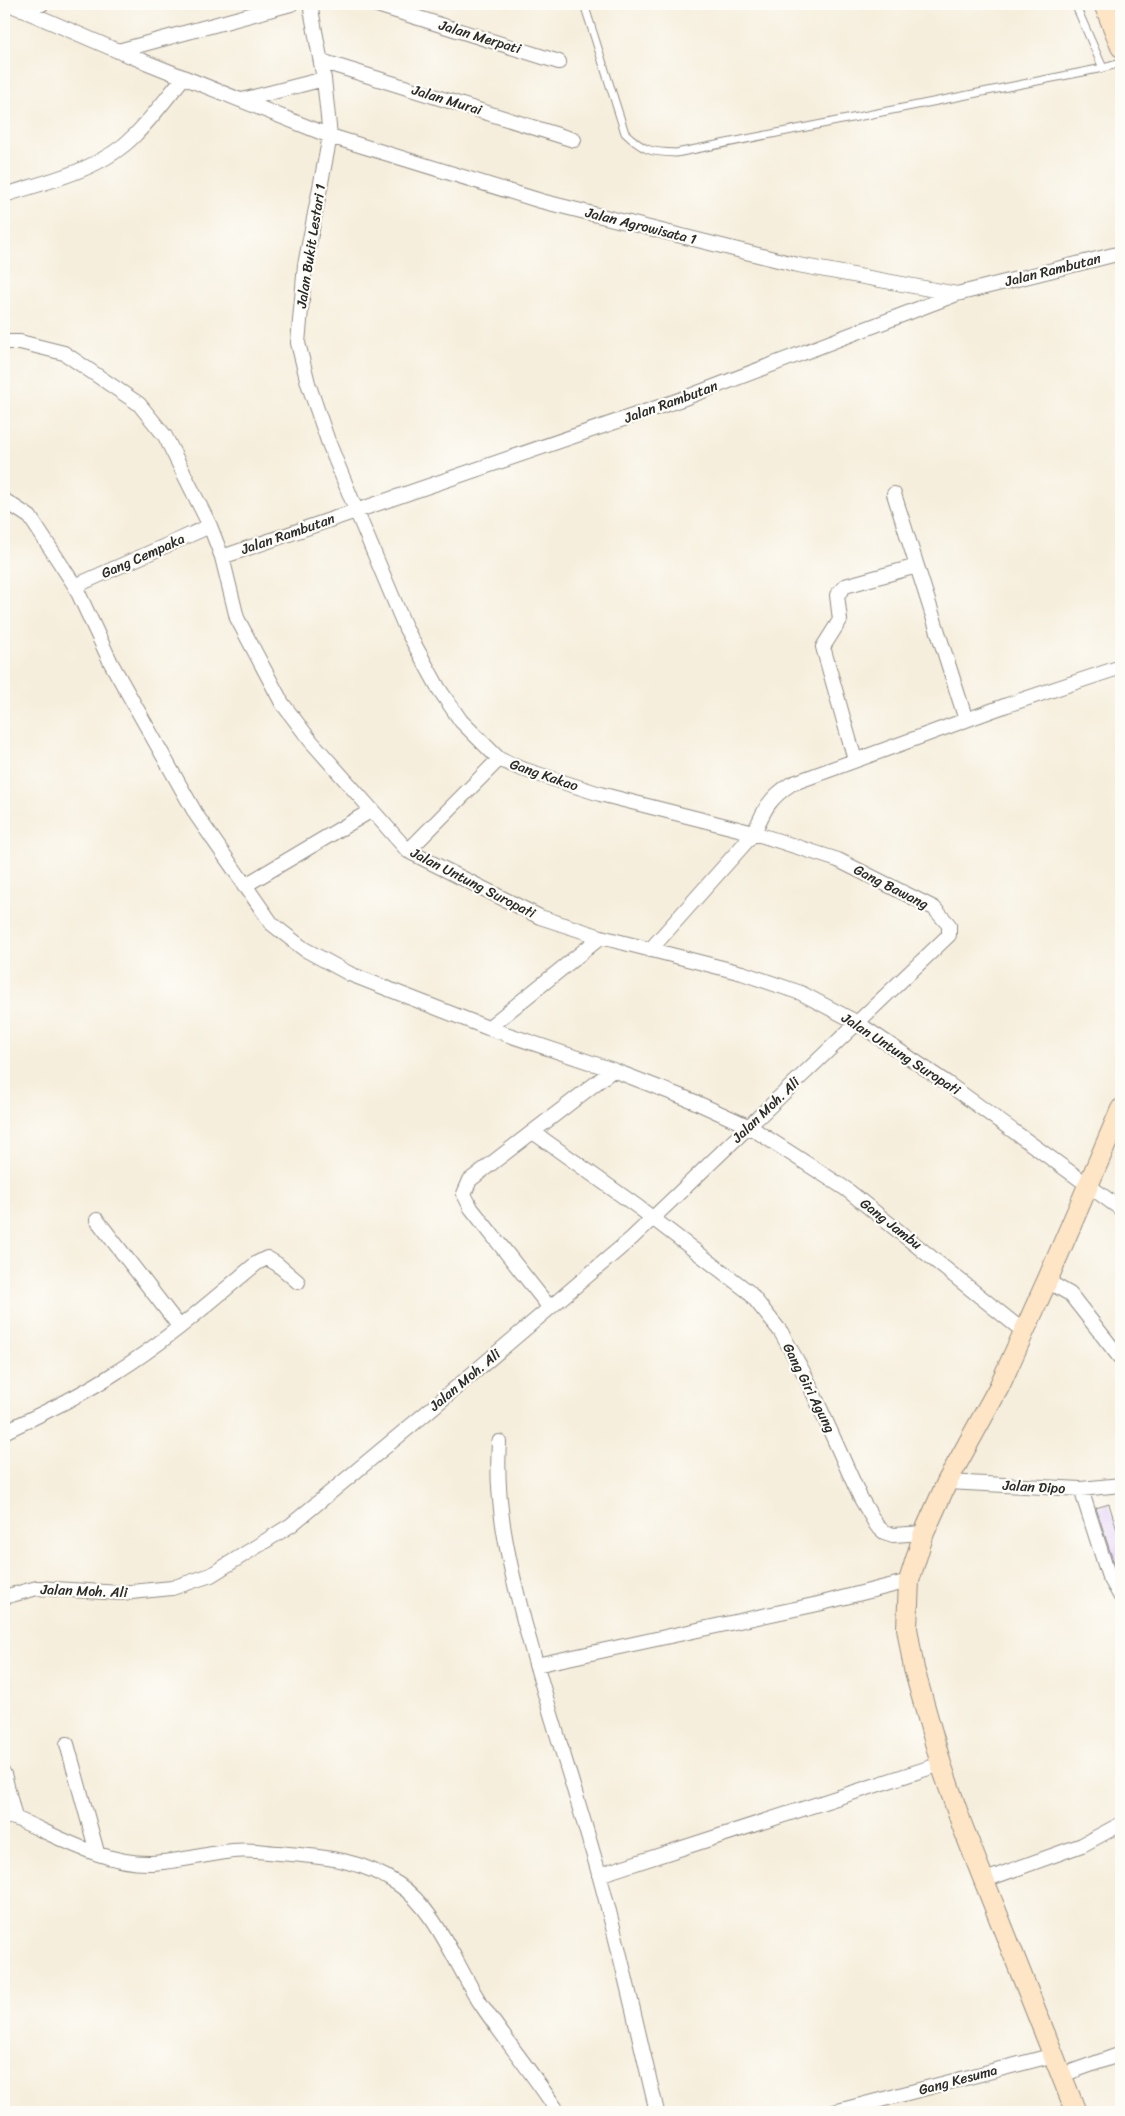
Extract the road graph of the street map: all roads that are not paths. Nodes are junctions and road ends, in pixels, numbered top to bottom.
1 (9, 4) edge
2 (42, 4) edge
3 (291, 4) edge
4 (310, 4) edge
5 (374, 4) edge
6 (584, 4) edge
7 (1075, 4) edge
8 (1104, 4) edge
9 (22, 10) junction
10 (1121, 47) edge
11 (118, 51) junction
12 (321, 61) junction
13 (559, 62) dead end
14 (1121, 63) edge
15 (1104, 68) junction
16 (184, 76) junction
17 (324, 79) junction
18 (242, 100) junction
19 (330, 136) junction
20 (574, 140) dead end
21 (4, 195) edge
22 (1121, 253) edge
23 (957, 294) junction
24 (4, 342) edge
25 (894, 494) dead end
26 (4, 500) edge
27 (356, 510) junction
28 (210, 526) junction
29 (222, 558) junction
30 (917, 566) junction
31 (75, 586) junction
32 (1121, 667) edge
33 (966, 720) junction
34 (499, 759) junction
35 (855, 760) junction
36 (372, 810) junction
37 (754, 833) junction
38 (408, 850) junction
39 (244, 886) junction
40 (601, 937) junction
41 (650, 950) junction
42 (856, 1022) junction
43 (488, 1028) junction
44 (613, 1070) junction
45 (1121, 1109) edge
46 (750, 1127) junction
47 (533, 1132) junction
48 (1088, 1184) junction
49 (1121, 1208) edge
50 (652, 1219) junction
51 (97, 1220) dead end
52 (1048, 1281) junction
53 (298, 1282) dead end
54 (550, 1308) junction
55 (179, 1326) junction
56 (1023, 1331) junction
57 (1121, 1359) edge
58 (4, 1432) edge
59 (499, 1442) dead end
60 (947, 1482) junction
61 (1121, 1485) edge
62 (1081, 1489) junction
63 (924, 1533) junction
64 (909, 1581) junction
65 (4, 1597) edge
66 (1121, 1597) edge
67 (536, 1665) junction
68 (67, 1744) dead end
69 (941, 1764) junction
70 (4, 1774) edge
71 (9, 1817) edge
72 (1121, 1824) edge
73 (97, 1852) junction
74 (600, 1875) junction
75 (985, 1880) junction
76 (1121, 2054) edge
77 (1054, 2055) junction
78 (1062, 2075) junction
79 (558, 2112) edge
80 (657, 2112) edge
81 (834, 2112) edge
82 (1076, 2112) edge

1 - 9 street, Jalan Agrowisata 1
2 - 9 street
3 - 11 street
4 - 12 street, Jalan Bukit Lestari 1
5 - 13 street, Jalan Merpati
6 - 15 lane
7 - 15 lane
8 - 10 street
9 - 11 street, Jalan Agrowisata 1
11 - 16 street, Jalan Agrowisata 1
12 - 17 street, Jalan Bukit Lestari 1
12 - 20 street, Jalan Murai
14 - 15 lane
16 - 18 street, Jalan Agrowisata 1
16 - 21 street
17 - 18 street
17 - 19 street, Jalan Bukit Lestari 1
18 - 19 street, Jalan Agrowisata 1
19 - 23 street, Jalan Agrowisata 1
19 - 27 street, Jalan Bukit Lestari 1
22 - 23 street, Jalan Rambutan
23 - 27 street, Jalan Rambutan
24 - 28 street, Jalan Untung Suropati
25 - 30 street
26 - 31 street, Gang Jambu
27 - 29 street, Jalan Rambutan
27 - 34 street, Gang Kakao
28 - 29 street, Jalan Untung Suropati
28 - 31 street, Gang Cempaka
29 - 36 street, Jalan Untung Suropati
30 - 33 street
30 - 35 street
31 - 39 street, Gang Jambu
32 - 33 street
33 - 35 street
34 - 37 street, Gang Kakao
34 - 38 street
35 - 37 street
36 - 38 street, Jalan Untung Suropati
36 - 39 street
37 - 41 street
37 - 42 street, Gang Bawang
38 - 40 street, Jalan Untung Suropati
39 - 43 street, Gang Jambu
40 - 41 street, Jalan Untung Suropati
40 - 43 street
41 - 42 street, Jalan Untung Suropati
42 - 46 street, Jalan Moh. Ali
42 - 48 street, Jalan Untung Suropati
43 - 44 street, Gang Jambu
44 - 46 street, Gang Jambu
44 - 47 street
45 - 48 street
46 - 50 street, Jalan Moh. Ali
46 - 56 street, Gang Jambu
47 - 50 street, Gang Giri Agung
47 - 54 street
48 - 49 street, Jalan Untung Suropati
48 - 52 street
50 - 54 street, Jalan Moh. Ali
50 - 63 street, Gang Giri Agung
51 - 55 street
52 - 56 street
52 - 57 street
53 - 55 street
54 - 65 street, Jalan Moh. Ali
55 - 58 street
56 - 60 street
59 - 67 street
60 - 62 street, Jalan Dipo
60 - 63 street
61 - 62 street, Jalan Dipo
62 - 66 street
63 - 64 street
64 - 67 street
64 - 69 street
67 - 74 street
68 - 73 street
69 - 74 street
69 - 75 street
70 - 71 street
71 - 73 street
72 - 75 street
73 - 79 street
74 - 80 street
75 - 77 street
76 - 78 street
77 - 78 street
77 - 81 street, Gang Kesuma
78 - 82 street

